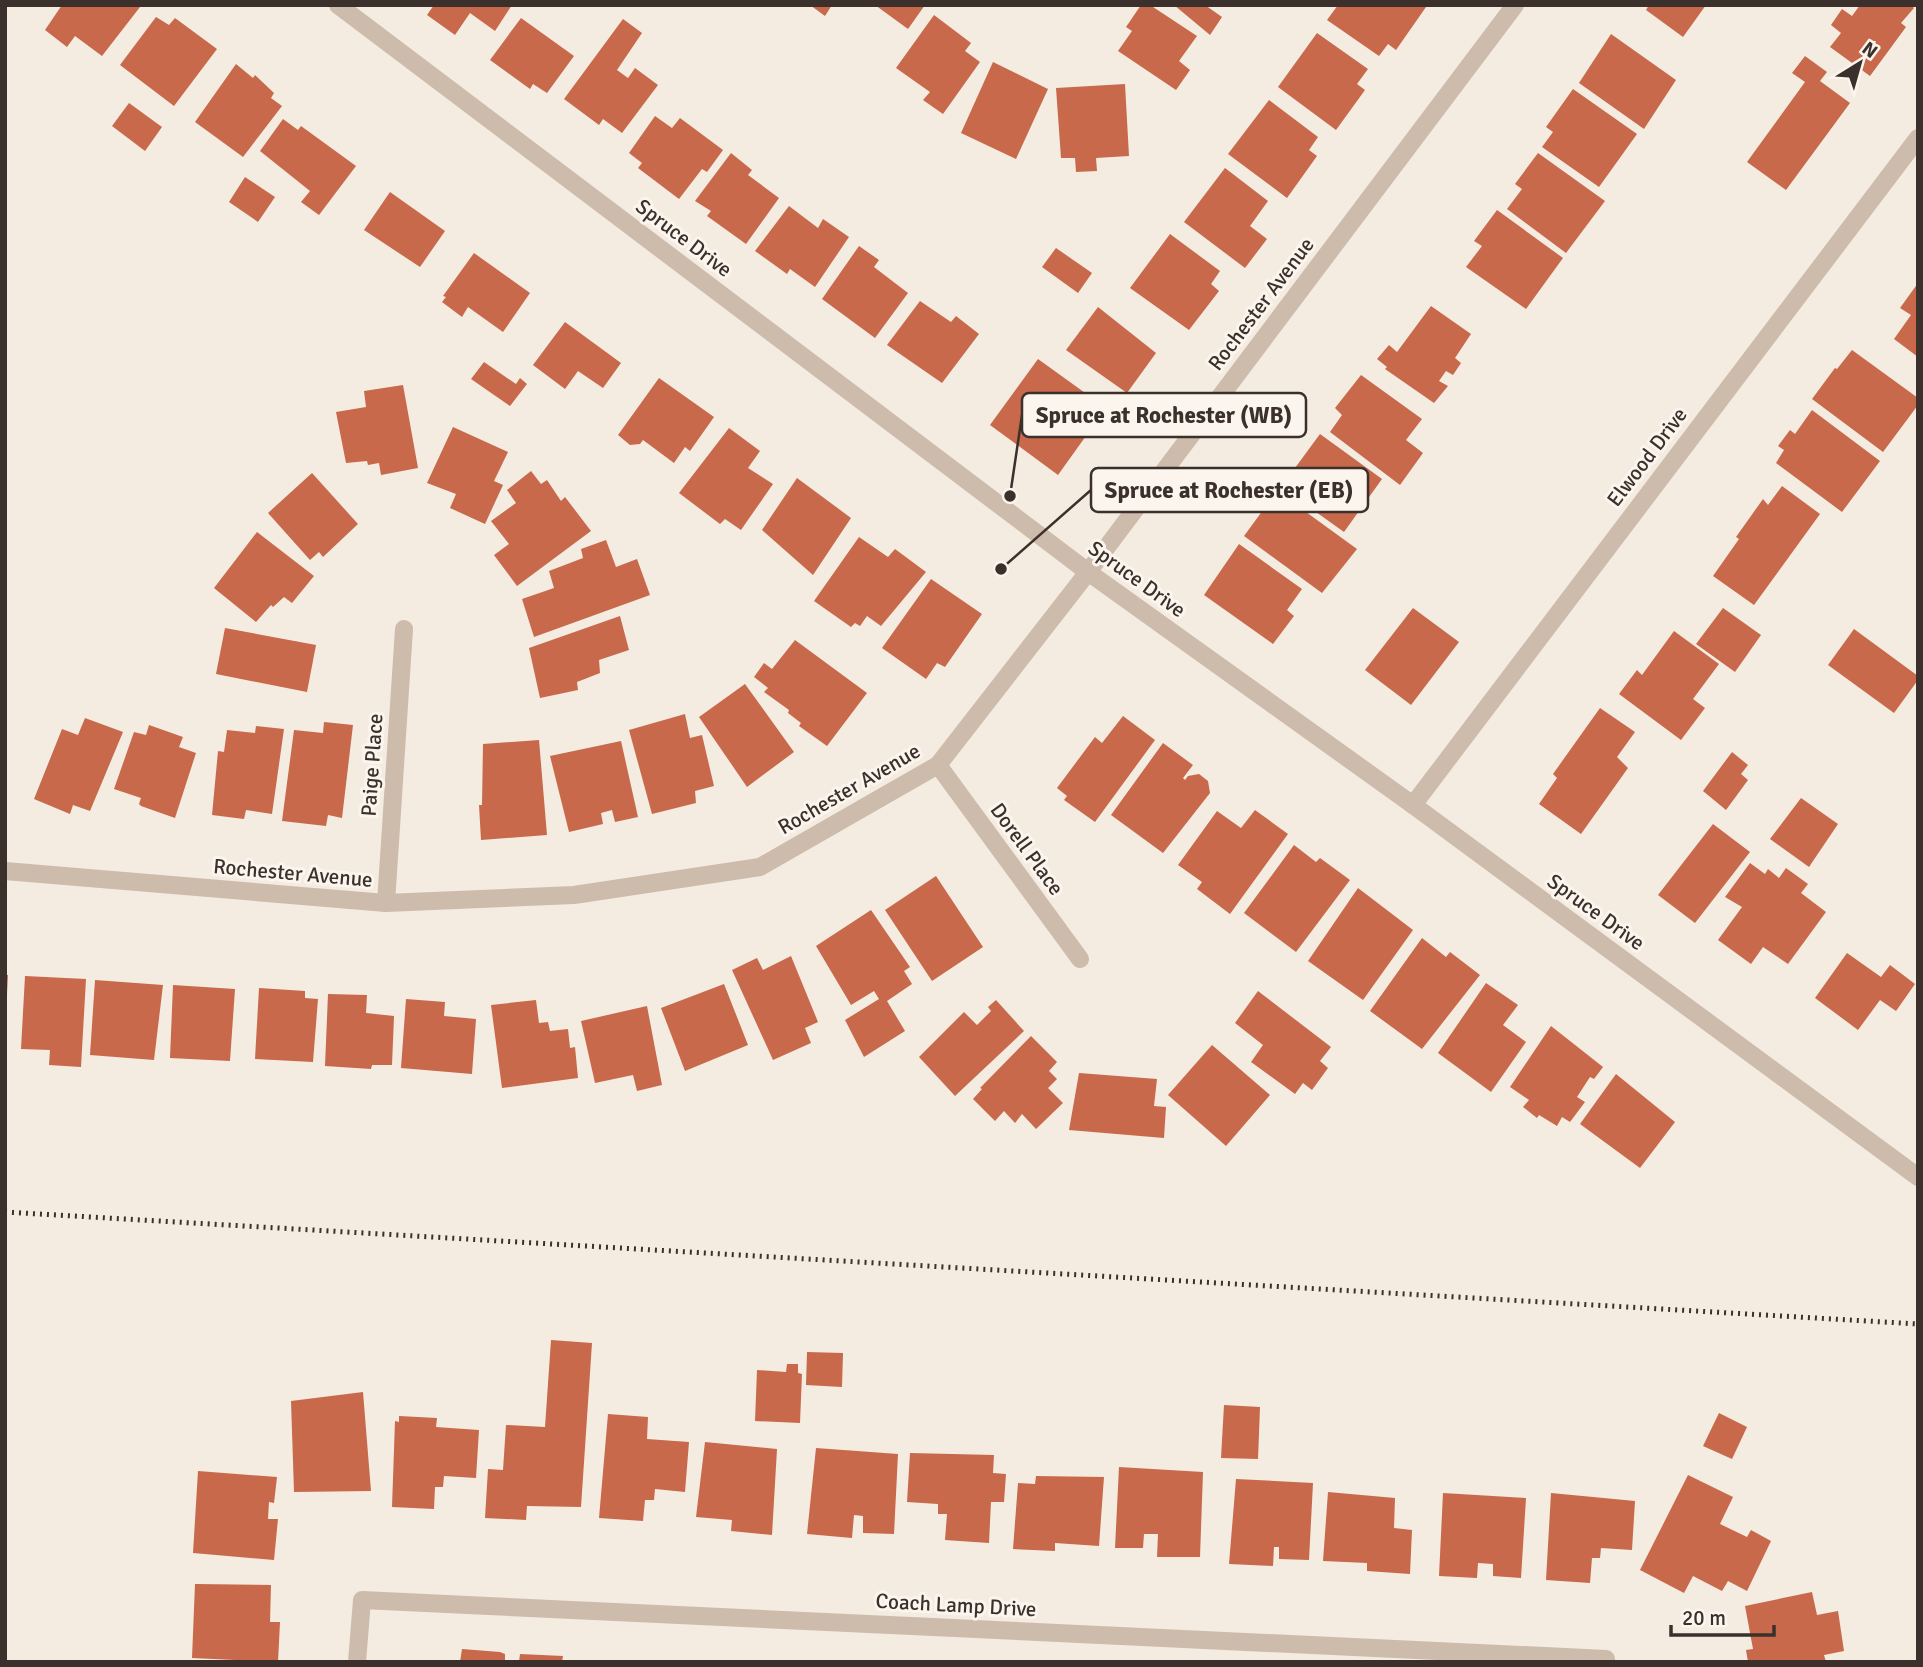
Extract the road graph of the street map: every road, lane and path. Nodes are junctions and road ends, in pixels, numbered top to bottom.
1 (338, 5) edge
2 (1515, 5) edge
3 (1918, 138) edge
4 (1088, 572) junction
5 (404, 629) dead end
6 (937, 765) junction
7 (1413, 804) junction
8 (5, 871) edge
9 (386, 903) junction
10 (1080, 959) dead end
11 (1918, 1177) edge
12 (356, 1662) edge
13 (1604, 1662) edge

1 - 4 street, Spruce Drive
2 - 4 street, Rochester Avenue
3 - 7 street, Elwood Drive
4 - 6 street, Rochester Avenue
4 - 7 street, Spruce Drive
5 - 9 street, Paige Place
6 - 9 street, Rochester Avenue
6 - 10 street, Dorell Place
7 - 11 street, Spruce Drive
8 - 9 street, Rochester Avenue
12 - 13 street, Coach Lamp Drive

